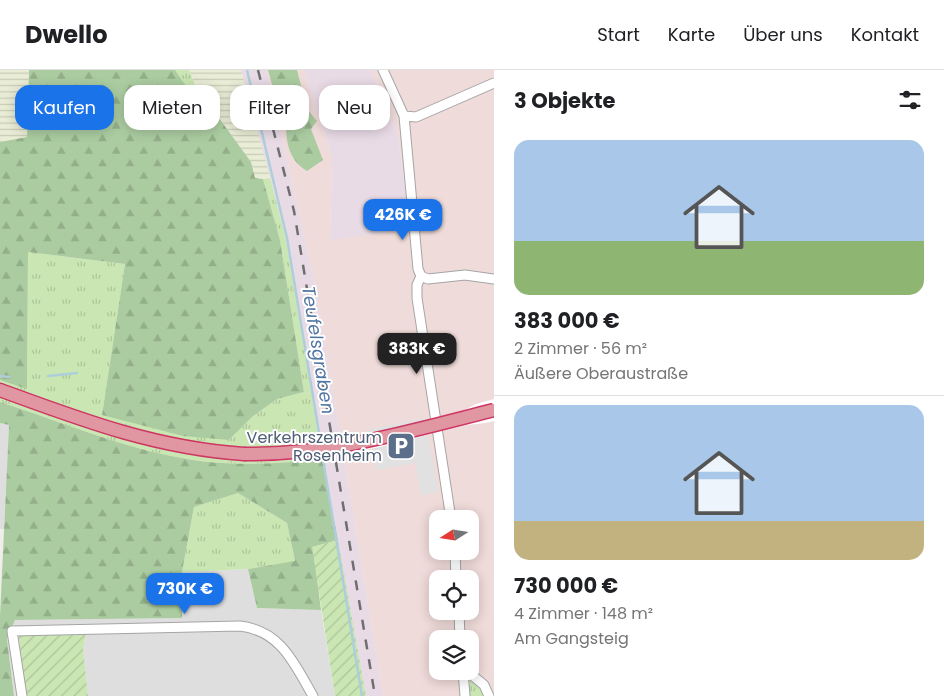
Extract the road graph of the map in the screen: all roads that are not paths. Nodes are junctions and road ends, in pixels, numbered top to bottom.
1 (383, 70) edge
2 (494, 83) edge
3 (404, 116) junction
4 (421, 276) junction
5 (494, 279) edge
6 (0, 390) edge
7 (494, 410) edge
8 (450, 510) edge
9 (464, 680) edge
10 (478, 680) edge
11 (22, 696) edge
12 (313, 696) edge
13 (465, 696) edge
14 (489, 696) edge

1 - 3 street
2 - 3 street
3 - 4 street
4 - 5 street
4 - 8 street
6 - 7 highway, bridge
9 - 13 street
10 - 14 street
11 - 12 street

